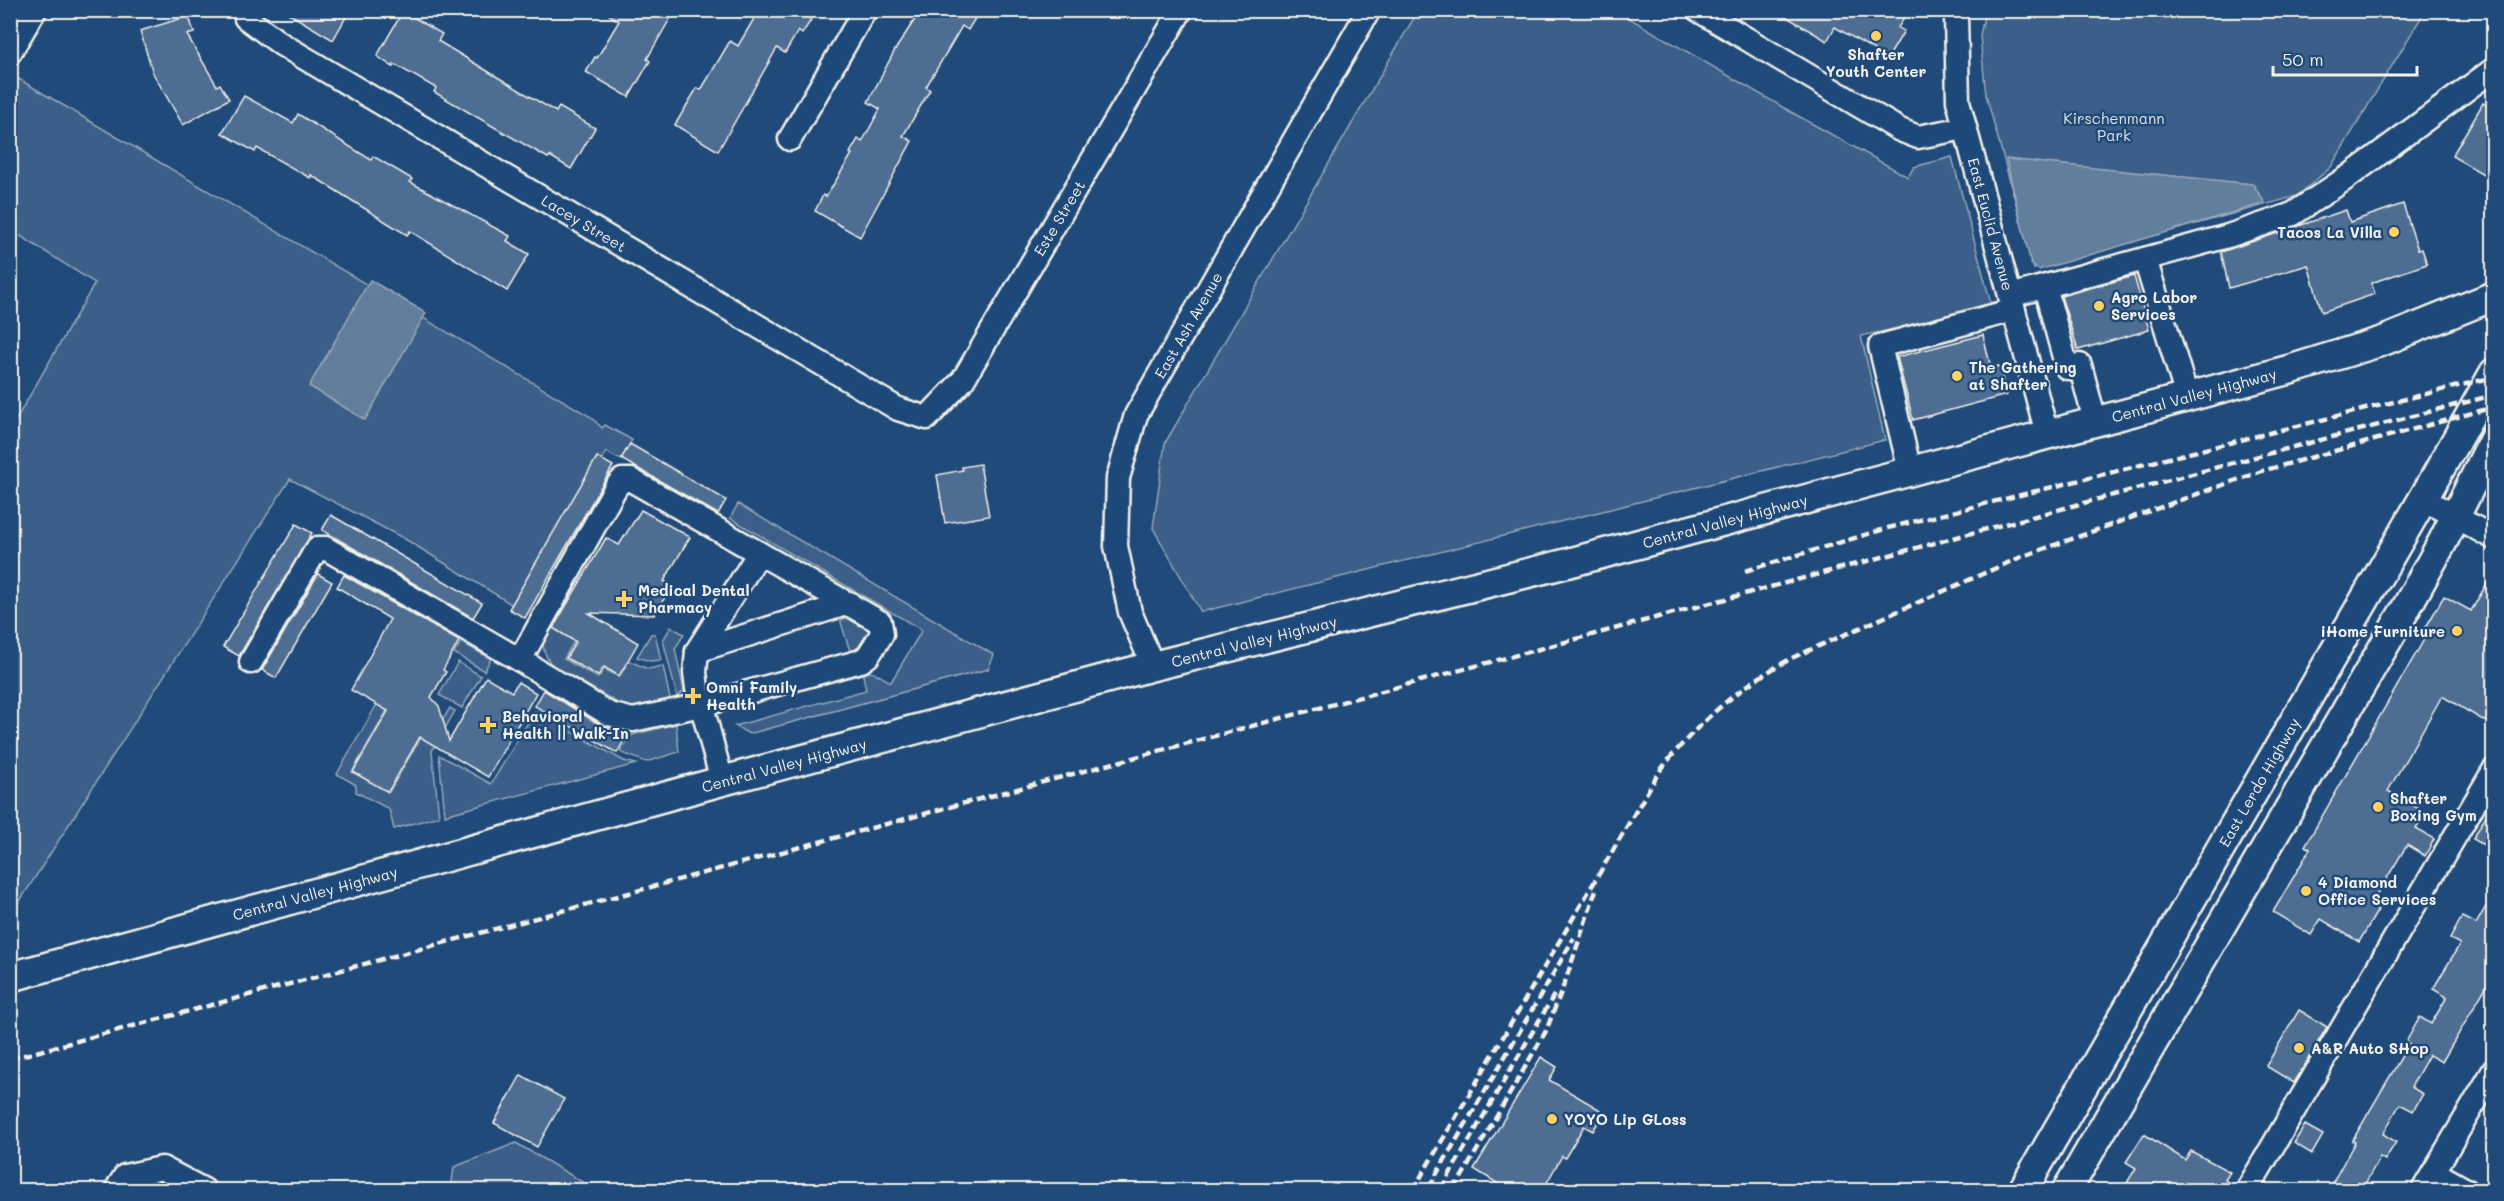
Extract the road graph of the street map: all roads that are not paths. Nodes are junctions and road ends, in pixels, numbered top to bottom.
1 (35, 10) edge
2 (865, 10) edge
3 (1181, 10) edge
4 (1370, 10) edge
5 (1698, 10) edge
6 (1958, 10) edge
7 (247, 14) edge
8 (10, 52) edge
9 (2493, 70) edge
10 (1965, 128) junction
11 (790, 139) dead end
12 (2145, 259) junction
13 (2045, 287) junction
14 (2493, 296) edge
15 (2012, 303) junction
16 (2493, 373) edge
17 (2187, 397) junction
18 (927, 418) joint
19 (2095, 421) junction
20 (2047, 434) junction
21 (2493, 439) edge
22 (1910, 471) junction
23 (2423, 499) junction
24 (2456, 516) junction
25 (2493, 538) edge
26 (759, 552) junction
27 (849, 603) junction
28 (697, 651) junction
29 (520, 660) junction
30 (251, 662) dead end
31 (1153, 666) junction
32 (701, 705) junction
33 (2493, 770) edge
34 (722, 782) junction
35 (10, 977) edge
36 (2493, 1070) edge
37 (2429, 1181) edge
38 (116, 1191) edge
39 (204, 1191) edge
40 (2023, 1191) edge
41 (2067, 1191) edge
42 (2247, 1191) edge
43 (2466, 1191) edge

1 - 8 street
2 - 11 street
3 - 18 street, Este Street
4 - 31 street, East Ash Avenue
5 - 10 street
6 - 10 street, East Euclid Avenue
7 - 18 street, Lacey Street
9 - 12 street
10 - 15 street, East Euclid Avenue
12 - 13 street
12 - 17 street
13 - 15 street
13 - 19 street
14 - 17 main road, Central Valley Highway
15 - 20 street, East Euclid Avenue
15 - 22 street
16 - 23 main road, East Lerdo Highway
17 - 19 main road, Central Valley Highway
19 - 20 main road, Central Valley Highway
20 - 22 main road, Central Valley Highway
21 - 24 main road
22 - 31 main road, Central Valley Highway
23 - 24 street
23 - 40 main road, East Lerdo Highway
24 - 25 street
24 - 41 main road
26 - 27 street
26 - 28 street
26 - 29 street
27 - 28 street
27 - 32 street
28 - 32 street
29 - 30 street
29 - 32 street
31 - 34 main road, Central Valley Highway
32 - 34 street
33 - 42 street
34 - 35 main road, Central Valley Highway
36 - 37 street
37 - 43 street
38 - 39 street

